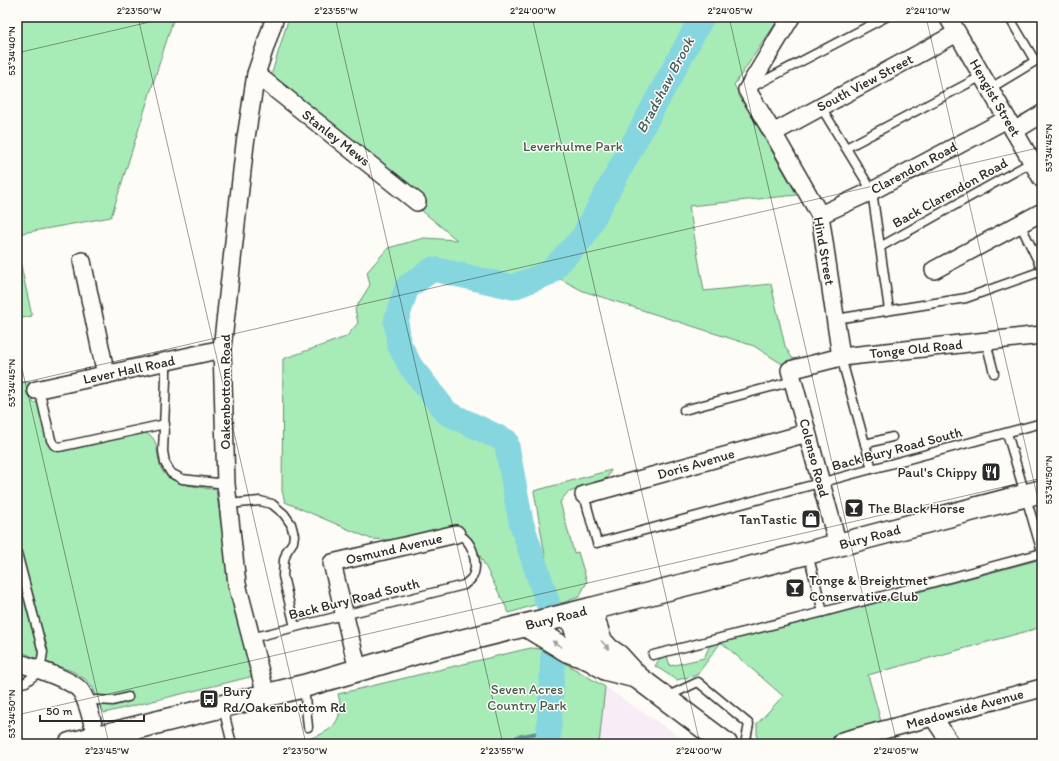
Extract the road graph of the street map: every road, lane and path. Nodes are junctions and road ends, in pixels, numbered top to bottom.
1 (275, 17) edge
2 (791, 17) edge
3 (886, 17) edge
4 (948, 17) edge
5 (1009, 17) edge
6 (957, 33) junction
7 (1039, 59) edge
8 (256, 74) junction
9 (986, 82) junction
10 (747, 90) junction
11 (821, 107) junction
12 (1042, 114) edge
13 (1011, 125) junction
14 (773, 133) junction
15 (846, 148) junction
16 (1032, 162) junction
17 (1042, 179) edge
18 (872, 191) junction
19 (417, 202) dead end
20 (1042, 212) edge
21 (820, 216) junction
22 (1020, 224) junction
23 (880, 247) junction
24 (82, 261) dead end
25 (934, 270) dead end
26 (1042, 270) edge
27 (890, 310) junction
28 (836, 319) junction
29 (1042, 335) edge
30 (986, 342) junction
31 (222, 349) junction
32 (841, 357) junction
33 (166, 362) junction
34 (994, 373) dead end
35 (106, 375) junction
36 (792, 375) junction
37 (38, 390) joint
38 (684, 410) dead end
39 (1042, 423) edge
40 (165, 424) junction
41 (807, 433) junction
42 (1007, 433) junction
43 (892, 437) dead end
44 (865, 444) junction
45 (872, 469) junction
46 (821, 483) junction
47 (226, 484) junction
48 (1034, 493) edge
49 (584, 495) joint
50 (228, 504) junction
51 (456, 534) joint
52 (838, 546) junction
53 (1042, 552) edge
54 (807, 553) junction
55 (17, 554) edge
56 (581, 612) junction
57 (824, 612) junction
58 (344, 615) junction
59 (527, 626) junction
60 (294, 627) junction
61 (251, 638) junction
62 (653, 655) dead end
63 (590, 659) junction
64 (17, 662) edge
65 (358, 670) junction
66 (40, 671) junction
67 (637, 677) junction
68 (17, 684) edge
69 (304, 686) junction
70 (1042, 688) edge
71 (266, 695) junction
72 (128, 697) dead end
73 (664, 698) junction
74 (85, 701) junction
75 (222, 706) junction
76 (933, 717) junction
77 (308, 727) dead end
78 (96, 737) junction
79 (842, 742) dead end
80 (73, 744) edge
81 (232, 744) edge
82 (726, 744) edge
83 (745, 744) edge
84 (951, 744) edge

1 - 8 street, Oakenbottom Road
2 - 10 street
3 - 10 lane
4 - 6 street, Hengist Street
5 - 7 lane
6 - 9 street, Hengist Street
6 - 11 street, South View Street
7 - 9 lane
8 - 19 street, Stanley Mews
8 - 31 street, Oakenbottom Road
9 - 13 street, Hengist Street
9 - 15 lane
10 - 14 street, Hind Street
11 - 14 street, South View Street
11 - 15 lane
12 - 13 street, Clarendon Road
13 - 16 street, Hengist Street
13 - 18 street, Clarendon Road
14 - 21 street, Hind Street
15 - 18 lane
16 - 17 street, Hengist Street
16 - 23 lane, Back Clarendon Road
18 - 21 street, Clarendon Road
18 - 23 lane
20 - 22 street
21 - 28 street, Hind Street
22 - 25 street
22 - 26 lane
23 - 27 lane
24 - 35 street
26 - 27 lane
27 - 28 lane
28 - 32 street, Hind Street
29 - 30 street, Tonge Old Road
30 - 32 street, Tonge Old Road
30 - 34 lane
31 - 33 street, Lever Hall Road
31 - 47 street, Oakenbottom Road
32 - 36 street, Tonge Old Road
32 - 44 lane
33 - 35 street, Lever Hall Road
33 - 40 lane
35 - 37 street, Lever Hall Road
36 - 38 lane
36 - 41 street, Colenso Road
37 - 40 lane
39 - 42 lane, Back Bury Road South
40 - 47 lane
41 - 46 street, Colenso Road
41 - 49 street, Doris Avenue
42 - 45 lane, Back Bury Road South
42 - 48 lane
43 - 44 lane
44 - 45 lane
45 - 46 lane, Back Bury Road South
46 - 49 lane, Back Bury Road South
46 - 52 street, Colenso Road
47 - 50 street, Oakenbottom Road
48 - 52 main road, Bury Road
48 - 53 lane
50 - 60 lane
50 - 61 street, Oakenbottom Road
51 - 58 street, Osmund Avenue
51 - 58 lane, Back Bury Road South
52 - 54 main road, Bury Road
53 - 57 lane
54 - 56 main road, Bury Road
54 - 57 lane
55 - 66 lane
56 - 59 main road, Bury Road
56 - 63 main road
56 -> 67 main road
57 - 62 lane
58 - 60 lane, Back Bury Road South
58 - 65 street
63 -> 59 main road
59 - 65 main road, Bury Road
60 - 61 lane, Back Bury Road South
61 - 71 street, Oakenbottom Road
63 - 67 main road
64 - 66 street
65 - 69 main road, Bury Road
66 - 68 lane
66 - 74 street
67 - 73 main road
69 - 71 main road, Bury Road
69 - 77 lane
70 - 76 street, Meadowside Avenue
71 - 75 main road, Bury Road
72 - 74 lane
73 - 82 main road
73 - 83 lane
74 - 78 street
75 - 78 main road, Bury Road
75 - 81 lane
76 - 79 street, Meadowside Avenue
76 - 84 street
78 - 80 main road, Bury Road

